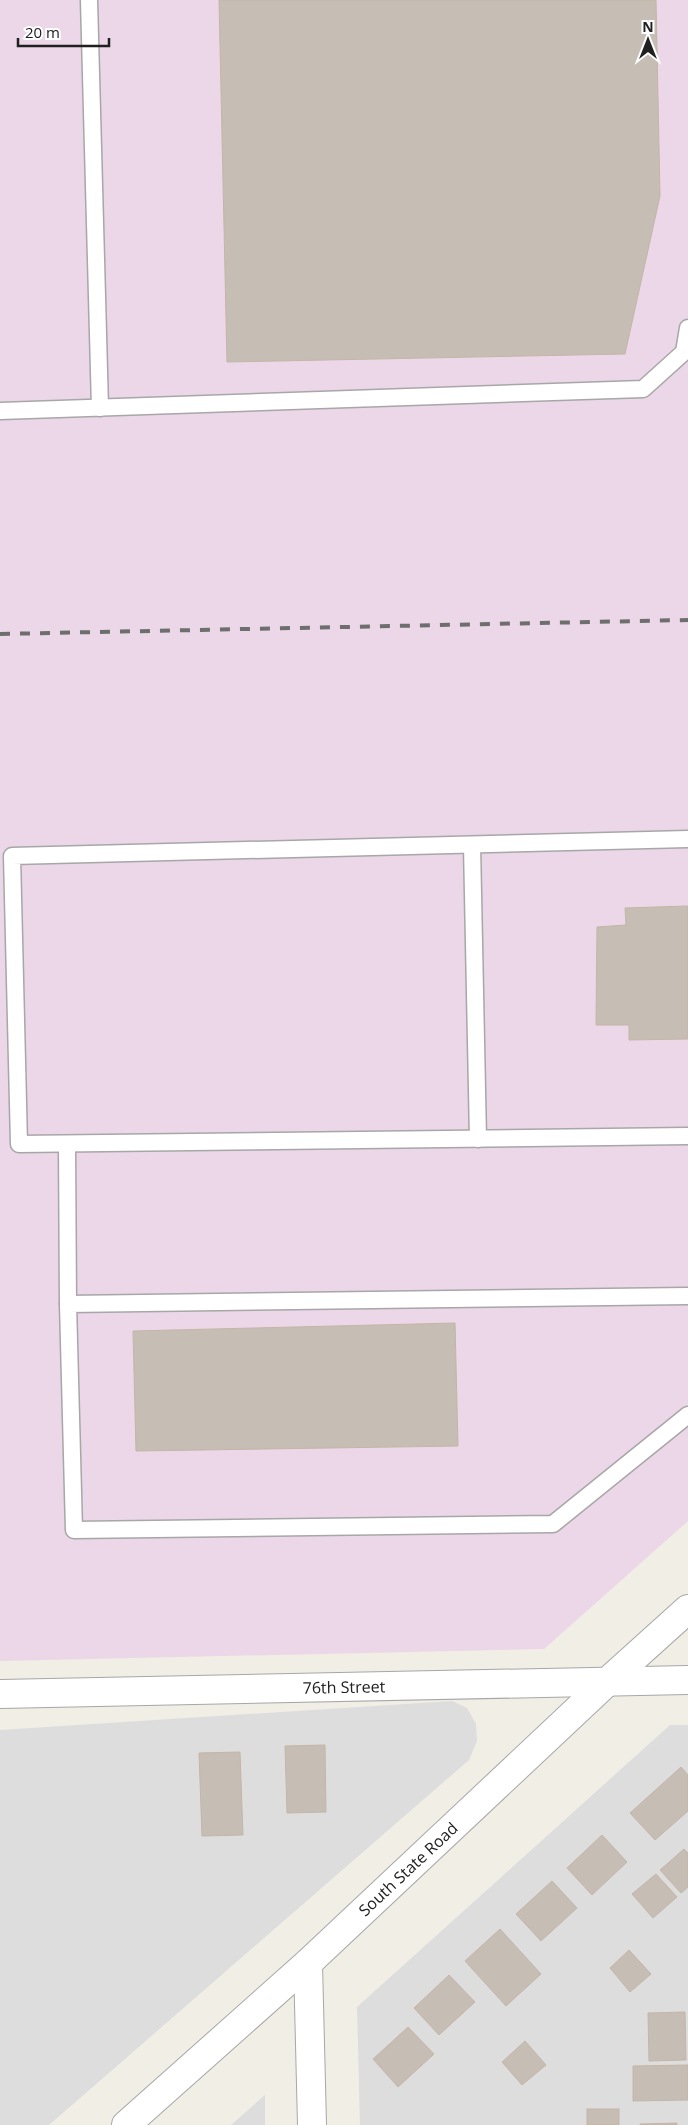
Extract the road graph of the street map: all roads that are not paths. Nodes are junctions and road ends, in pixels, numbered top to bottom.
1 (89, 0) edge
2 (688, 328) edge
3 (100, 408) junction
4 (0, 411) edge
5 (688, 839) edge
6 (472, 845) junction
7 (688, 1136) edge
8 (478, 1138) junction
9 (68, 1144) junction
10 (688, 1296) edge
11 (68, 1304) junction
12 (688, 1415) edge
13 (688, 1609) edge
14 (688, 1680) edge
15 (607, 1682) junction
16 (0, 1694) edge
17 (308, 1963) junction
18 (126, 2125) edge
19 (312, 2125) edge

1 - 3 lane
2 - 3 lane
3 - 4 lane
5 - 6 lane
6 - 8 lane
6 - 9 lane
7 - 8 lane
8 - 9 lane
9 - 11 lane
10 - 11 lane
11 - 12 lane
13 - 15 street, South State Road
14 - 15 street, 76th Street
15 - 16 street, 76th Street
15 - 17 street, South State Road
17 - 18 street, South State Road
17 - 19 street

